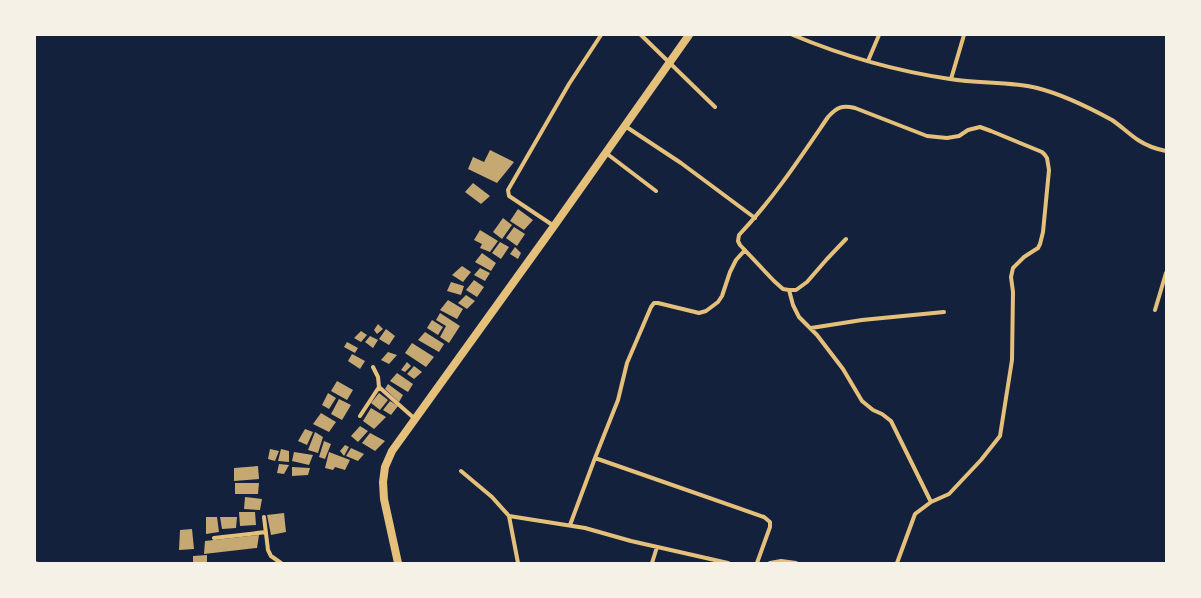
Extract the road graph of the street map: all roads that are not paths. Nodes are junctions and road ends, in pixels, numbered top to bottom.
1 (601, 35) edge
2 (642, 35) edge
3 (689, 35) edge
4 (793, 35) edge
5 (879, 35) edge
6 (964, 35) edge
7 (868, 61) junction
8 (669, 63) junction
9 (951, 79) junction
10 (715, 107) dead end
11 (624, 126) junction
12 (1166, 151) edge
13 (606, 153) junction
14 (656, 191) dead end
15 (755, 218) junction
16 (554, 226) junction
17 (846, 239) dead end
18 (744, 250) junction
19 (1166, 273) edge
20 (789, 290) junction
21 (1155, 310) dead end
22 (944, 312) dead end
23 (811, 328) junction
24 (373, 367) dead end
25 (379, 387) junction
26 (360, 416) dead end
27 (415, 419) junction
28 (595, 458) junction
29 (461, 471) dead end
30 (931, 502) junction
31 (264, 516) dead end
32 (510, 516) junction
33 (570, 525) junction
34 (266, 532) junction
35 (214, 538) dead end
36 (657, 547) junction
37 (281, 563) edge
38 (398, 563) edge
39 (518, 563) edge
40 (652, 563) edge
41 (728, 563) edge
42 (757, 563) edge
43 (770, 563) edge
44 (796, 563) edge
45 (898, 563) edge

1 - 16 street
2 - 8 street
3 - 8 main road
4 - 7 street
5 - 7 street
6 - 9 street
7 - 9 street
8 - 10 street
8 - 11 main road
9 - 12 street
11 - 13 main road
11 - 15 street
13 - 14 street
13 - 16 main road
15 - 18 street
15 - 30 street
16 - 27 main road
17 - 20 street
18 - 20 street
18 - 28 street
19 - 21 street
20 - 23 street
22 - 23 street
23 - 30 street
24 - 25 street
25 - 26 street
25 - 27 street
27 - 38 main road
28 - 33 street
28 - 42 street
29 - 32 street
30 - 45 street
31 - 34 street
32 - 33 street
32 - 39 street
33 - 36 street
34 - 35 street
34 - 37 street
36 - 40 street
36 - 41 street
43 - 44 street

